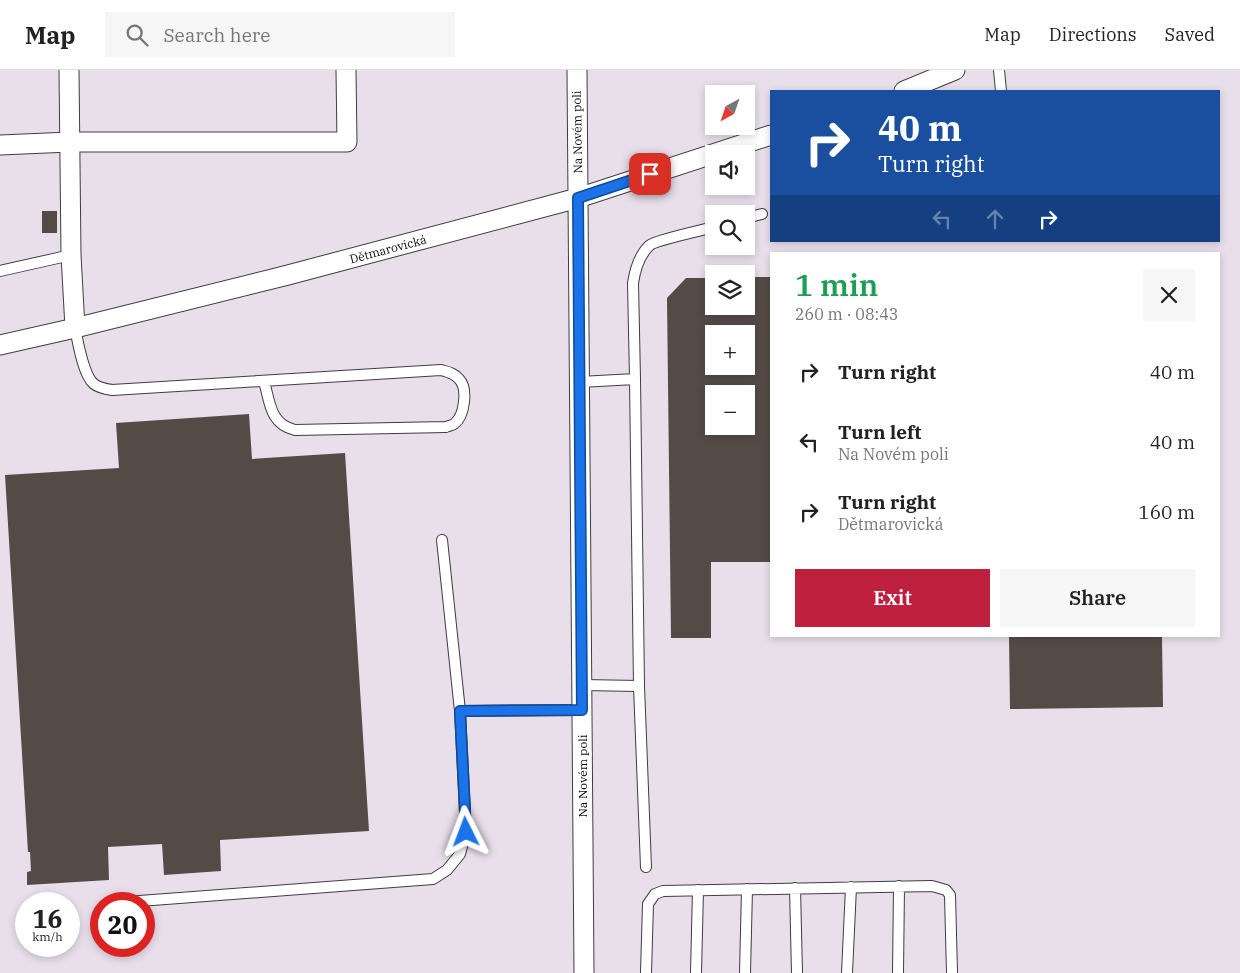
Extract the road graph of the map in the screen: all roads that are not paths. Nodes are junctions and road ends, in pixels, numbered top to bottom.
1 (69, 70) edge
2 (346, 70) edge
3 (577, 70) edge
4 (955, 70) edge
5 (999, 70) edge
6 (906, 90) edge
7 (1001, 90) edge
8 (770, 135) edge
9 (70, 142) junction
10 (0, 144) edge
11 (578, 198) junction
12 (762, 214) dead end
13 (755, 216) edge
14 (705, 229) edge
15 (71, 255) junction
16 (0, 271) edge
17 (75, 328) junction
18 (0, 345) edge
19 (636, 379) junction
20 (264, 381) junction
21 (580, 382) junction
22 (442, 540) dead end
23 (582, 685) junction
24 (639, 686) junction
25 (582, 710) junction
26 (460, 711) junction
27 (646, 867) dead end
28 (900, 886) junction
29 (851, 887) junction
30 (795, 888) junction
31 (698, 890) junction
32 (747, 890) junction
33 (155, 900) edge
34 (584, 973) edge
35 (646, 973) edge
36 (696, 973) edge
37 (745, 973) edge
38 (797, 973) edge
39 (847, 973) edge
40 (898, 973) edge
41 (952, 973) edge

1 - 9 street
2 - 9 street
3 - 11 street, Na Novém poli
4 - 6 street
5 - 7 lane
8 - 11 street, Dětmarovická
9 - 10 street
9 - 15 street
11 - 17 street, Dětmarovická
11 - 21 street, Na Novém poli
12 - 13 lane
14 - 19 lane
15 - 16 lane
15 - 17 street
17 - 18 street, Dětmarovická
17 - 20 lane
19 - 21 lane
19 - 24 lane
20 - 20 lane
21 - 23 street, Na Novém poli
22 - 26 lane
23 - 24 lane
23 - 25 street, Na Novém poli
24 - 27 lane
25 - 26 lane
25 - 34 street, Na Novém poli
26 - 33 lane
28 - 29 lane
28 - 40 lane
28 - 41 lane
29 - 30 lane
29 - 39 lane
30 - 32 lane
30 - 38 lane
31 - 32 lane
31 - 35 lane
31 - 36 lane
32 - 37 lane

